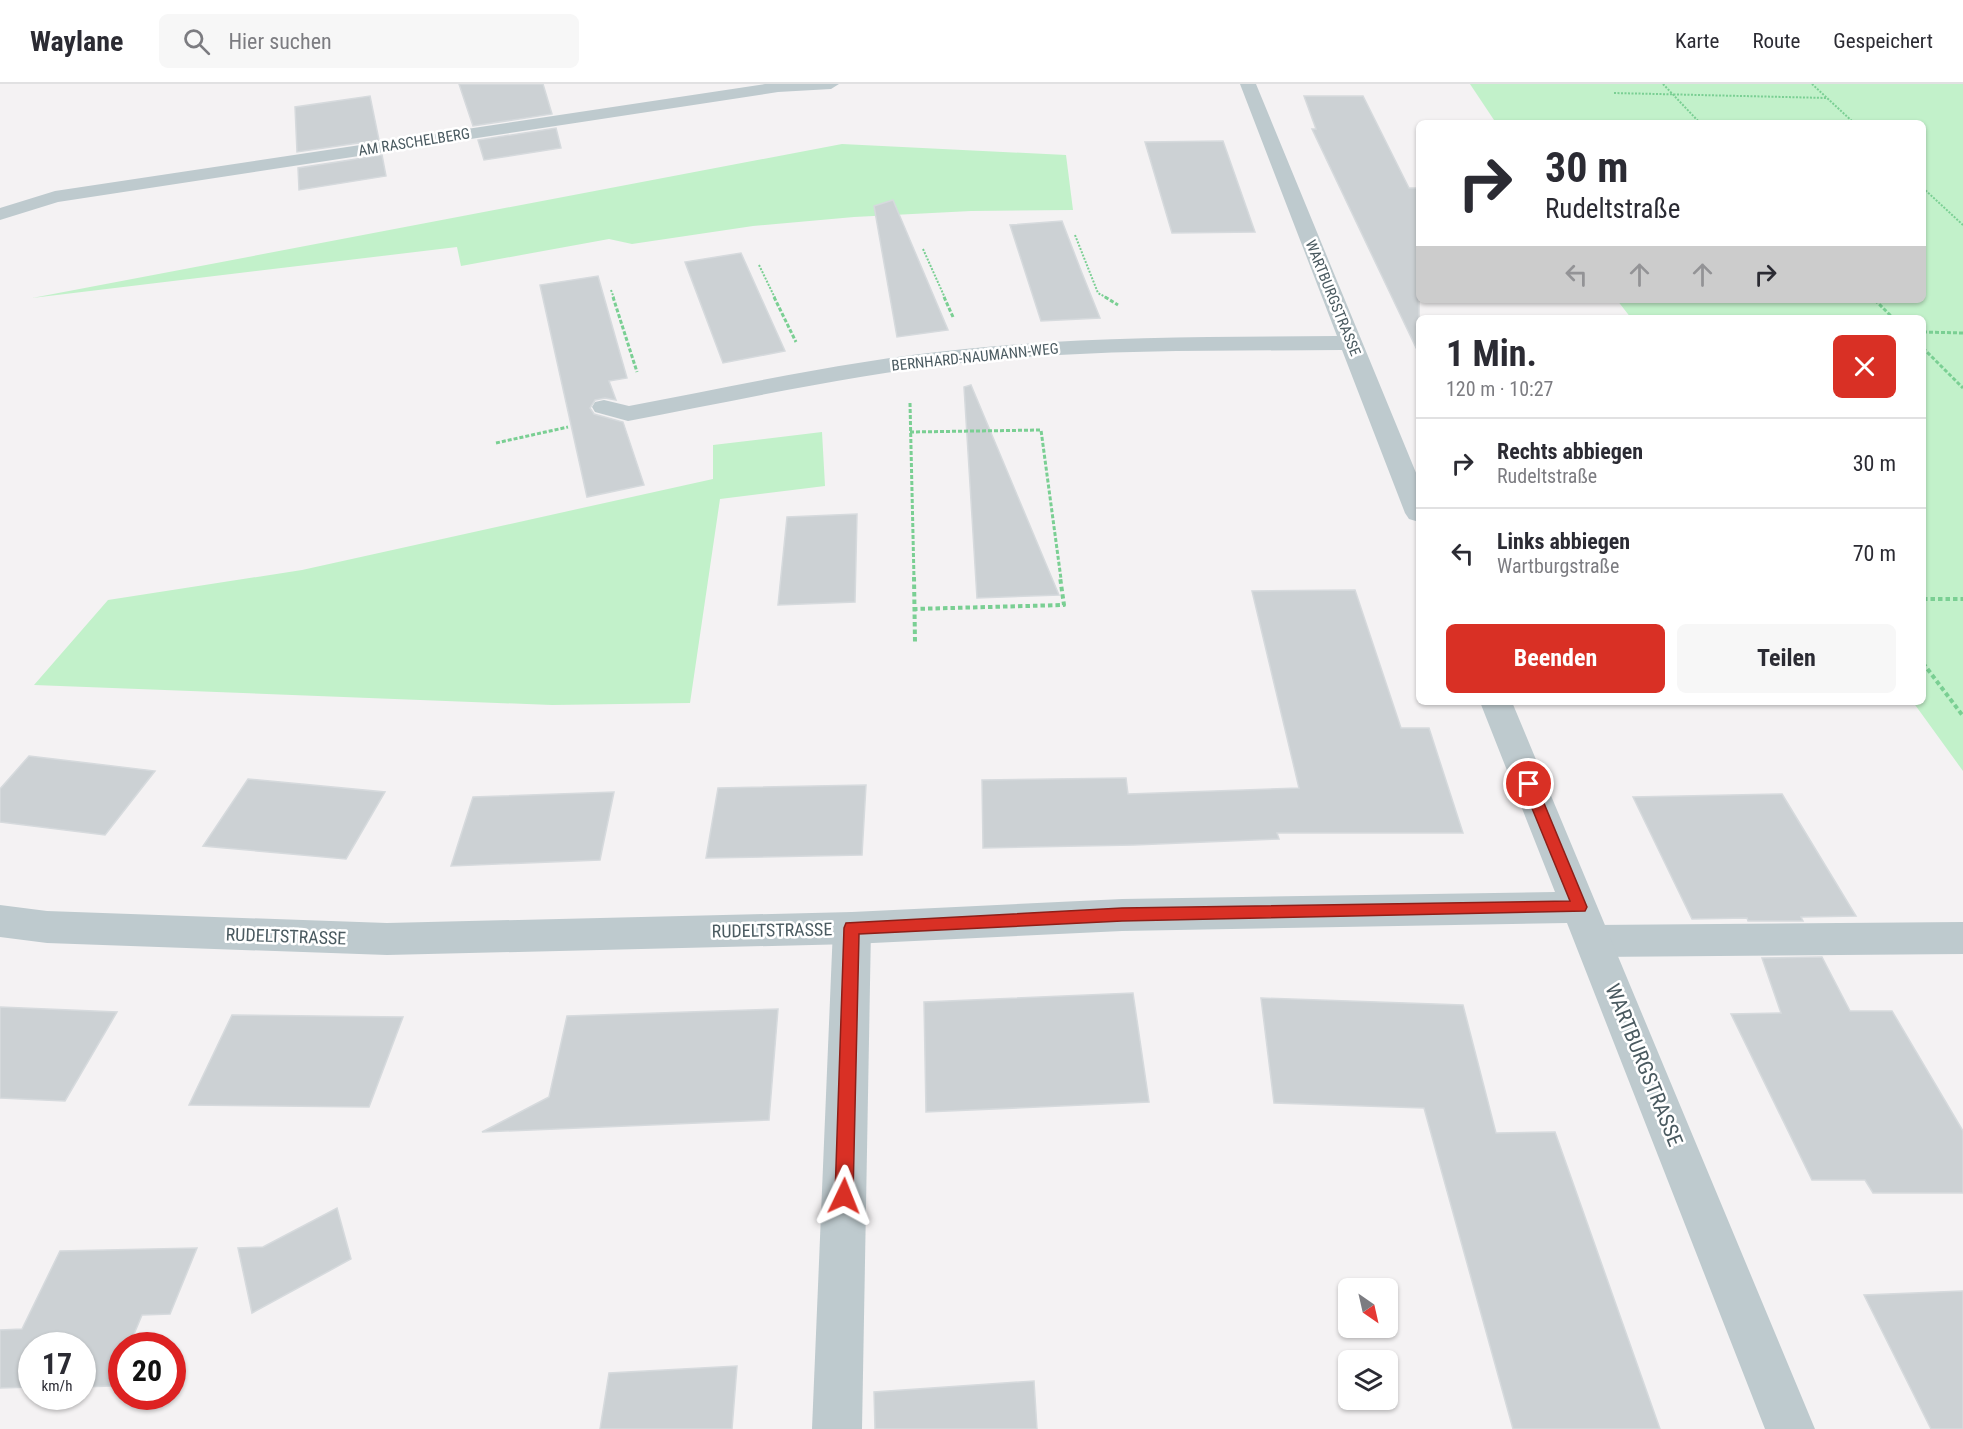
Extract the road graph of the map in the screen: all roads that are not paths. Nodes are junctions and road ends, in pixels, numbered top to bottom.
1 (831, 84) edge
2 (1248, 84) edge
3 (0, 214) edge
4 (1351, 343) junction
5 (604, 407) dead end
6 (1416, 506) edge
7 (1497, 705) edge
8 (0, 921) edge
9 (1587, 924) junction
10 (852, 928) junction
11 (1963, 938) edge
12 (837, 1429) edge
13 (1790, 1429) edge

1 - 3 street, AM RASCHELBERG
2 - 4 street, WARTBURGSTRASSE
4 - 5 street, BERNHARD-NAUMANN-WEG
4 - 6 street, WARTBURGSTRASSE
7 - 9 street, WARTBURGSTRASSE
8 - 10 street, RUDELTSTRASSE
9 - 10 street, RUDELTSTRASSE
9 - 11 street, RUDELTSTRASSE
9 - 13 street, WARTBURGSTRASSE
10 - 12 street

